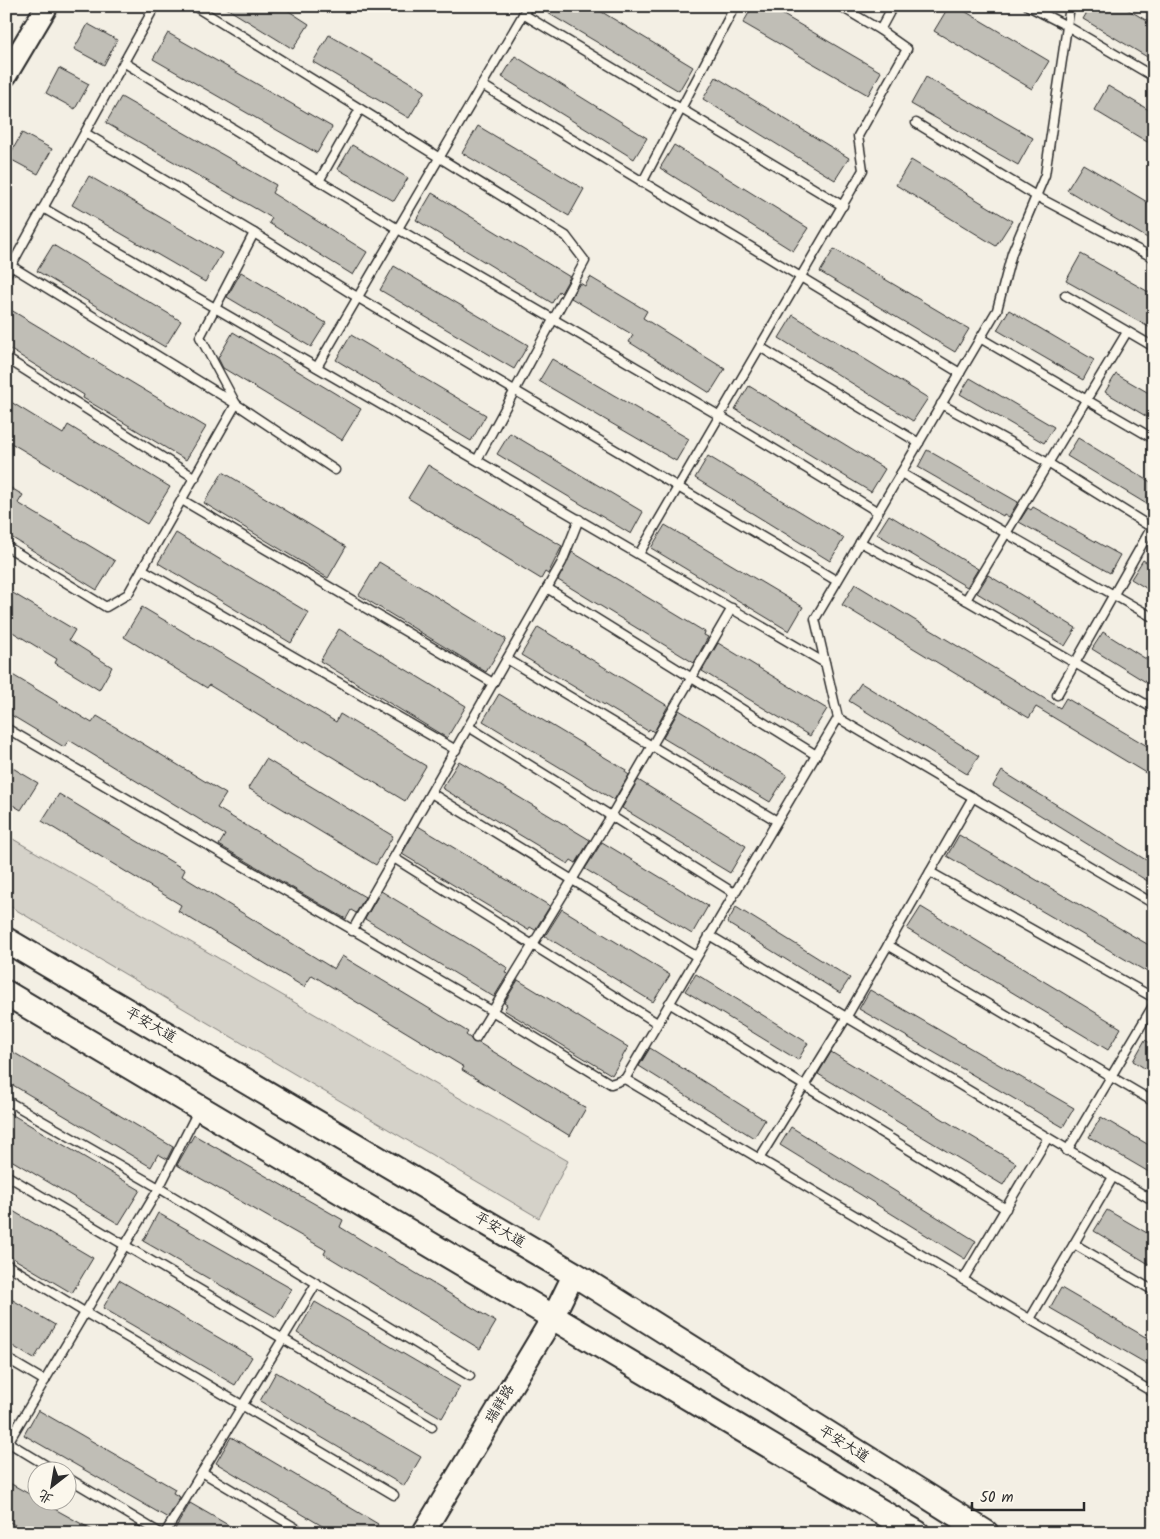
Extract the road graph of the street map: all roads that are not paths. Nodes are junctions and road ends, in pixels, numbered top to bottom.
1 (47, 6) edge
2 (155, 6) edge
3 (194, 6) edge
4 (528, 6) edge
5 (735, 6) edge
6 (840, 6) edge
7 (894, 6) edge
8 (1028, 6) edge
9 (1070, 6) edge
10 (524, 14) junction
11 (1067, 26) junction
12 (880, 30) junction
13 (125, 63) junction
14 (6, 76) edge
15 (1154, 76) edge
16 (482, 86) junction
17 (360, 109) junction
18 (681, 109) junction
19 (916, 123) dead end
20 (85, 133) junction
21 (439, 158) junction
22 (319, 181) junction
23 (642, 183) junction
24 (1036, 196) junction
25 (843, 206) junction
26 (43, 208) junction
27 (398, 229) junction
28 (254, 233) junction
29 (1154, 258) edge
30 (11, 266) junction
31 (6, 275) edge
32 (800, 279) junction
33 (1065, 295) dead end
34 (357, 298) junction
35 (215, 308) junction
36 (554, 320) junction
37 (1127, 332) junction
38 (980, 338) junction
39 (760, 347) junction
40 (1154, 347) edge
41 (6, 358) edge
42 (317, 367) junction
43 (960, 373) junction
44 (516, 391) junction
45 (1087, 399) junction
46 (236, 404) junction
47 (941, 404) junction
48 (720, 416) junction
49 (1154, 439) edge
50 (919, 443) junction
51 (477, 460) junction
52 (1048, 463) junction
53 (335, 470) dead end
54 (901, 473) junction
55 (195, 478) junction
56 (678, 487) junction
57 (182, 500) junction
58 (878, 512) junction
59 (579, 519) junction
60 (1153, 526) edge
61 (1006, 534) junction
62 (860, 542) junction
63 (6, 546) edge
64 (639, 554) junction
65 (142, 569) junction
66 (837, 581) junction
67 (547, 588) junction
68 (1114, 594) junction
69 (966, 600) junction
70 (732, 608) junction
71 (1154, 618) edge
72 (507, 659) junction
73 (825, 663) junction
74 (1075, 663) junction
75 (691, 677) junction
76 (493, 683) junction
77 (1056, 695) dead end
78 (1154, 709) edge
79 (838, 718) junction
80 (469, 727) junction
81 (6, 728) edge
82 (652, 746) junction
83 (456, 750) junction
84 (816, 754) junction
85 (431, 793) junction
86 (973, 797) junction
87 (611, 816) junction
88 (777, 821) junction
89 (394, 858) junction
90 (930, 872) junction
91 (572, 880) junction
92 (734, 892) junction
93 (1154, 904) edge
94 (352, 931) junction
95 (709, 935) junction
96 (6, 940) edge
97 (532, 944) junction
98 (888, 945) junction
99 (696, 956) junction
100 (6, 993) edge
101 (1154, 998) edge
102 (669, 1003) junction
103 (1154, 1004) edge
104 (492, 1011) junction
105 (846, 1018) junction
106 (658, 1023) junction
107 (476, 1038) dead end
108 (1110, 1077) junction
109 (625, 1078) junction
110 (804, 1085) junction
111 (6, 1100) edge
112 (1154, 1102) edge
113 (200, 1108) junction
114 (1047, 1139) junction
115 (1067, 1151) junction
116 (758, 1159) junction
117 (6, 1175) edge
118 (1113, 1177) junction
119 (159, 1188) junction
120 (1154, 1201) edge
121 (1006, 1208) junction
122 (1074, 1244) junction
123 (126, 1245) junction
124 (6, 1264) edge
125 (574, 1274) junction
126 (963, 1280) junction
127 (316, 1284) junction
128 (1154, 1291) edge
129 (86, 1313) junction
130 (552, 1317) junction
131 (1030, 1319) junction
132 (284, 1339) junction
133 (6, 1358) edge
134 (470, 1376) dead end
135 (45, 1381) junction
136 (1154, 1393) edge
137 (243, 1406) junction
138 (432, 1427) dead end
139 (7, 1443) edge
140 (40, 1462) edge
141 (202, 1472) junction
142 (78, 1484) edge
143 (394, 1495) dead end
144 (160, 1533) edge
145 (165, 1533) edge
146 (304, 1533) edge
147 (423, 1533) edge
148 (917, 1533) edge
149 (986, 1533) edge

1 - 14 street
2 - 13 lane
3 - 17 lane
4 - 10 lane
5 - 18 lane
6 - 12 lane
7 - 12 lane
8 - 11 lane
9 - 11 lane
10 - 16 lane
10 - 18 lane
11 - 15 lane
11 - 24 lane
12 - 25 lane
13 - 20 lane
13 - 22 lane
16 - 21 lane
16 - 23 lane
17 - 21 lane
17 - 22 lane
18 - 23 lane
18 - 25 lane
19 - 24 lane
20 - 26 lane
20 - 28 lane
21 - 27 lane
21 - 36 lane
22 - 27 lane
23 - 32 lane
24 - 29 lane
24 - 38 lane
25 - 32 lane
26 - 30 lane
26 - 35 lane
27 - 34 lane
27 - 36 lane
28 - 34 lane
28 - 35 lane
30 - 31 lane
30 - 46 lane
32 - 39 lane
32 - 43 lane
33 - 37 lane
34 - 42 lane
34 - 44 lane
35 - 42 lane
35 - 46 lane
36 - 44 lane
36 - 48 lane
37 - 40 lane
37 - 45 lane
38 - 43 lane
38 - 45 lane
39 - 48 lane
39 - 50 lane
41 - 55 lane
42 - 51 lane
43 - 47 lane
44 - 51 lane
44 - 56 lane
45 - 49 lane
45 - 52 lane
46 - 53 lane
46 - 55 lane
47 - 50 lane
47 - 52 lane
48 - 56 lane
48 - 58 lane
50 - 54 lane
51 - 59 lane
52 - 60 lane
52 - 61 lane
54 - 58 lane
54 - 61 lane
55 - 57 lane
56 - 64 lane
56 - 66 lane
57 - 65 lane
57 - 76 lane
58 - 62 lane
59 - 64 lane
59 - 67 lane
60 - 68 lane
61 - 68 lane
61 - 69 lane
62 - 66 lane
62 - 69 lane
63 - 65 lane
64 - 70 lane
65 - 83 lane
66 - 73 lane
67 - 72 lane
67 - 75 lane
68 - 71 lane
68 - 74 lane
69 - 74 lane
70 - 73 lane
70 - 75 lane
72 - 76 lane
72 - 82 lane
73 - 79 lane
74 - 77 lane
74 - 78 lane
75 - 82 lane
75 - 84 lane
76 - 80 lane
79 - 84 lane
79 - 86 lane
80 - 83 lane
80 - 87 lane
81 - 94 lane
82 - 87 lane
82 - 88 lane
83 - 85 lane
84 - 88 lane
85 - 89 lane
85 - 91 lane
86 - 90 lane
86 - 93 lane
87 - 91 lane
87 - 92 lane
88 - 92 lane
89 - 94 lane
89 - 97 lane
90 - 98 lane
90 - 101 lane
91 - 97 lane
91 - 99 lane
92 - 95 lane
94 - 104 lane
95 - 99 lane
95 - 105 lane
96 - 125 main road, 平安大道
97 - 104 lane
97 - 106 lane
98 - 105 lane
98 - 108 lane
99 - 102 lane
100 - 113 main road
102 - 106 lane
102 - 110 lane
103 - 108 lane
104 - 107 lane
104 - 109 lane
105 - 110 lane
105 - 114 lane
106 - 109 lane
108 - 112 lane
108 - 115 lane
109 - 116 lane
110 - 116 lane
110 - 121 lane
111 - 119 lane
113 - 119 lane
113 - 130 main road
114 - 115 lane
114 - 121 lane
115 - 118 lane
116 - 126 lane
117 - 123 lane
118 - 120 lane
118 - 122 lane
119 - 123 lane
119 - 127 lane
121 - 126 lane
122 - 128 lane
122 - 131 lane
123 - 129 lane
123 - 132 lane
124 - 129 lane
125 - 130 street, 瑞祥路
125 - 149 main road, 平安大道
126 - 131 lane
127 - 132 lane
127 - 134 lane
129 - 135 lane
129 - 137 lane
130 - 147 street, 瑞祥路
130 - 148 main road
131 - 136 lane
132 - 137 lane
132 - 138 lane
133 - 135 lane
135 - 139 lane
137 - 141 lane
137 - 143 lane
139 - 140 lane
141 - 145 lane
141 - 146 lane
142 - 144 lane

